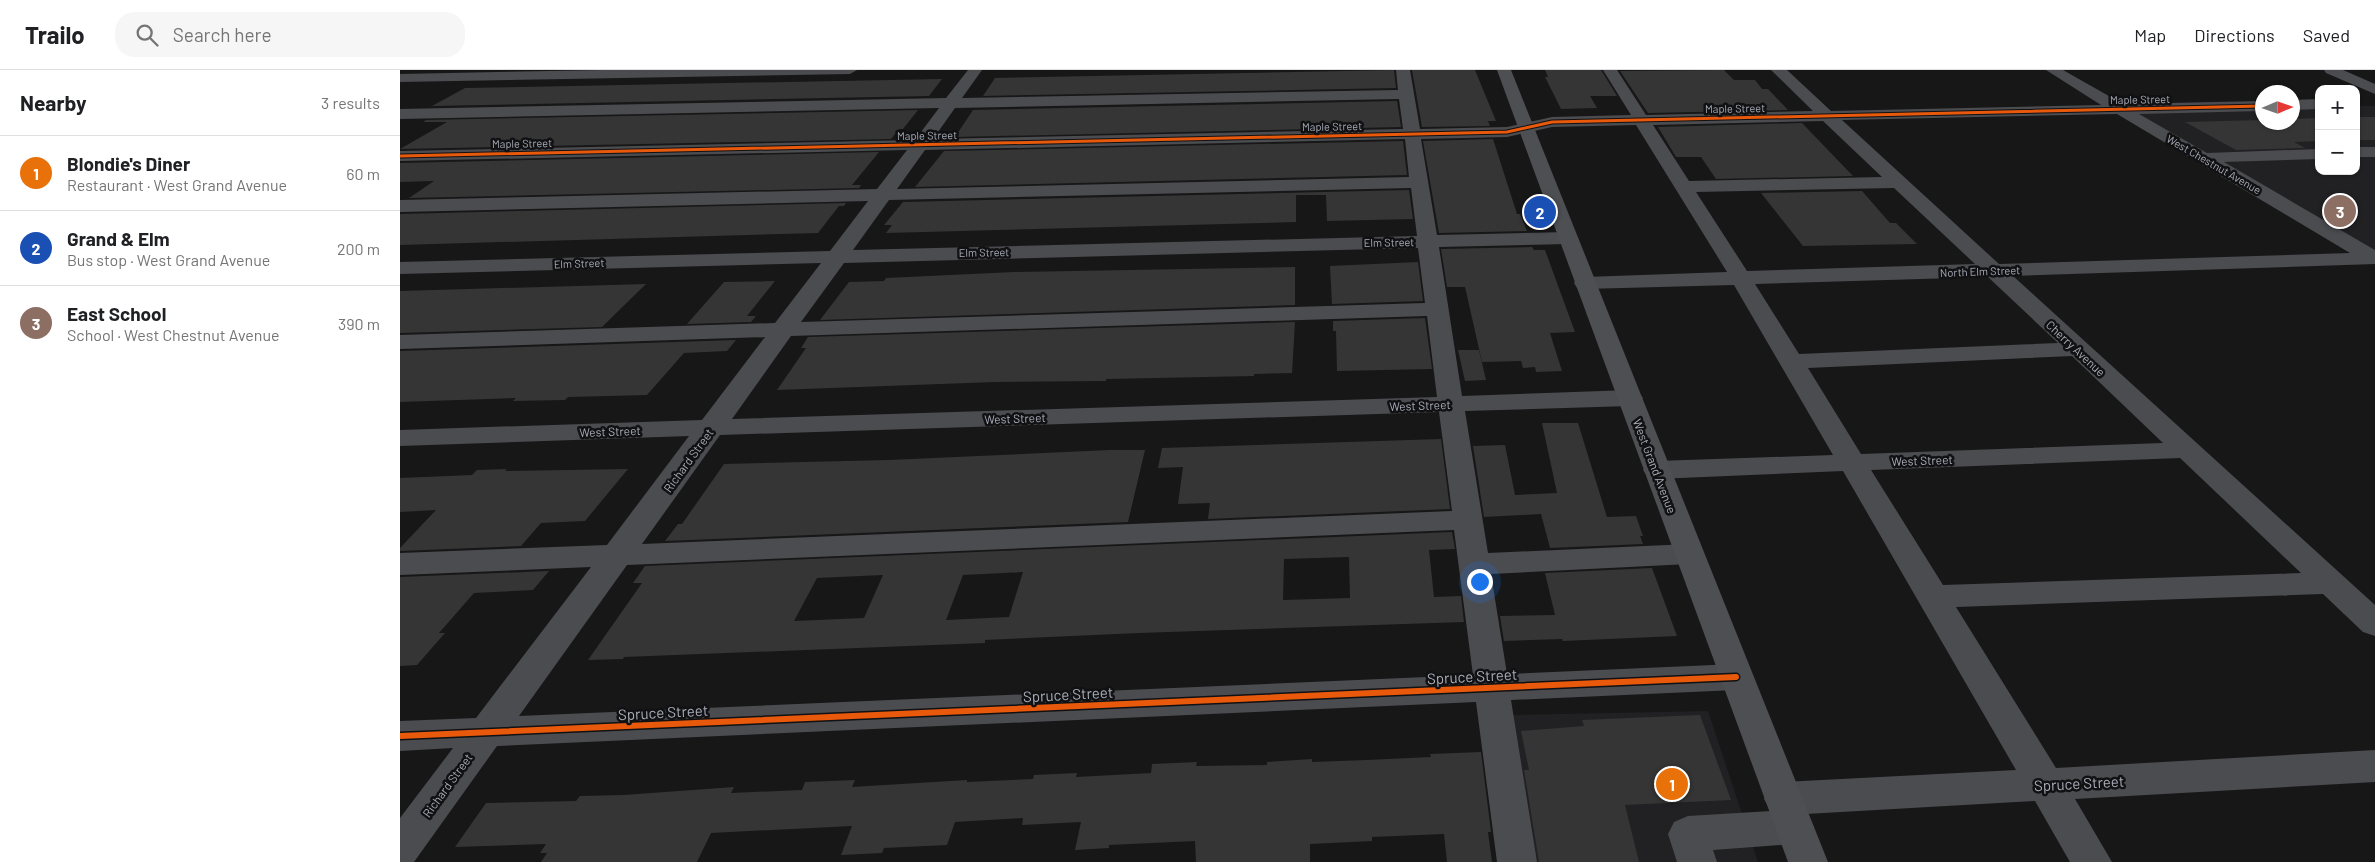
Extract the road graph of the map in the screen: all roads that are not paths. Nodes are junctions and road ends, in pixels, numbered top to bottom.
1 (426, 70) edge
2 (850, 70) edge
3 (975, 70) edge
4 (1504, 70) edge
5 (1610, 70) edge
6 (1778, 70) edge
7 (2053, 70) edge
8 (2331, 70) edge
9 (403, 80) edge
10 (1405, 82) edge
11 (2375, 89) edge
12 (951, 103) junction
13 (2315, 104) edge
14 (2300, 105) edge
15 (2255, 106) edge
16 (2120, 109) junction
17 (400, 114) edge
18 (1828, 116) junction
19 (1640, 120) junction
20 (1526, 127) junction
21 (1412, 134) junction
22 (920, 145) junction
23 (2360, 152) edge
24 (2375, 152) edge
25 (2315, 154) edge
26 (400, 156) edge
27 (2203, 158) junction
28 (1419, 182) junction
29 (1898, 182) junction
30 (1683, 187) junction
31 (883, 195) junction
32 (400, 206) edge
33 (1568, 238) junction
34 (1428, 241) junction
35 (838, 256) junction
36 (2374, 258) edge
37 (400, 268) edge
38 (1993, 271) junction
39 (1741, 278) junction
40 (1586, 283) junction
41 (1438, 309) junction
42 (783, 330) junction
43 (400, 342) edge
44 (2078, 349) junction
45 (1792, 362) junction
46 (1630, 398) junction
47 (1451, 404) junction
48 (712, 427) junction
49 (400, 438) edge
50 (2188, 450) junction
51 (1854, 463) junction
52 (1657, 470) junction
53 (1468, 520) junction
54 (1689, 554) junction
55 (617, 555) junction
56 (400, 564) edge
57 (1474, 564) junction
58 (2330, 582) junction
59 (1933, 597) junction
60 (2375, 624) edge
61 (1736, 677) junction
62 (1492, 687) junction
63 (486, 732) junction
64 (400, 736) edge
65 (2375, 766) edge
66 (2045, 784) junction
67 (1789, 813) junction
68 (400, 849) edge
69 (1517, 862) edge
70 (1697, 862) edge
71 (1808, 862) edge
72 (2092, 862) edge

1 - 9 street
2 - 9 street
3 - 12 street, Richard Street
4 - 20 main road, West Grand Avenue
5 - 19 street
6 - 18 street, Cherry Avenue
7 - 16 street, West Chestnut Avenue
8 - 11 street
10 - 12 street
10 - 21 street
12 - 17 street
12 - 22 street, Richard Street
13 - 14 street
15 - 16 street, Maple Street
16 - 18 street, Maple Street
16 - 27 street, West Chestnut Avenue
18 - 19 street, Maple Street
18 - 29 street, Cherry Avenue
19 - 20 street, Maple Street
19 - 30 street
20 - 21 street, Maple Street
20 - 33 main road, West Grand Avenue
21 - 22 street, Maple Street
21 - 28 street
22 - 26 street, Maple Street
22 - 31 street, Richard Street
23 - 24 street
25 - 27 street
27 - 36 street, West Chestnut Avenue
28 - 31 street
28 - 34 street
29 - 30 street
29 - 38 street, Cherry Avenue
30 - 39 street
31 - 32 street
31 - 35 street, Richard Street
33 - 34 street, Elm Street
33 - 40 main road, West Grand Avenue
34 - 35 street, Elm Street
34 - 41 street
35 - 37 street, Elm Street
35 - 42 street, Richard Street
36 - 38 street, North Elm Street
38 - 39 street, North Elm Street
38 - 44 street, Cherry Avenue
39 - 40 street, North Elm Street
39 - 45 street
40 - 46 main road, West Grand Avenue
41 - 42 street
41 - 47 street
42 - 43 street
42 - 48 street, Richard Street
44 - 45 street
44 - 50 street, Cherry Avenue
45 - 51 street
46 - 47 street, West Street
46 - 52 main road, West Grand Avenue
47 - 48 street, West Street
47 - 53 street
48 - 49 street, West Street
48 - 55 street, Richard Street
50 - 51 street, West Street
50 - 58 street, Cherry Avenue
51 - 52 street, West Street
51 - 59 street
52 - 54 main road, West Grand Avenue
53 - 55 street
53 - 57 street
54 - 57 street
54 - 61 main road, West Grand Avenue
55 - 56 street
55 - 63 street, Richard Street
57 - 62 street
58 - 59 street
58 - 60 street, Cherry Avenue
59 - 66 street
61 - 62 street, Spruce Street
61 - 67 main road, West Grand Avenue
62 - 63 street, Spruce Street
62 - 69 street
63 - 64 street, Spruce Street
63 - 68 street, Richard Street
65 - 66 street, Spruce Street
66 - 67 street, Spruce Street
66 - 72 street
67 - 70 street, Spruce Street
67 - 71 main road, West Grand Avenue

